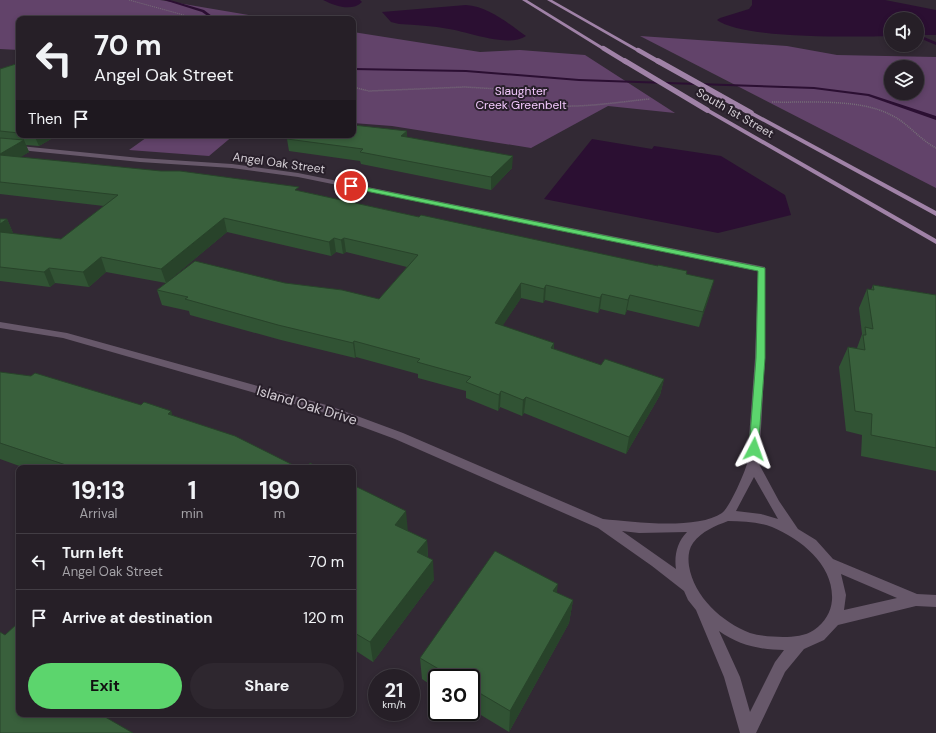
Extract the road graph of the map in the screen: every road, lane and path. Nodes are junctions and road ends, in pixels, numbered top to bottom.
1 (129, 0) edge
2 (524, 0) edge
3 (549, 0) edge
4 (185, 16) edge
5 (356, 88) edge
6 (654, 98) dead end
7 (770, 102) dead end
8 (0, 146) edge
9 (936, 148) edge
10 (936, 214) edge
11 (936, 242) edge
12 (0, 325) edge
13 (753, 464) junction
14 (727, 516) junction
15 (602, 524) junction
16 (698, 527) junction
17 (793, 531) junction
18 (828, 563) junction
19 (687, 586) junction
20 (916, 600) junction
21 (936, 601) edge
22 (701, 607) junction
23 (835, 619) junction
24 (799, 643) junction
25 (748, 733) edge

1 - 4 path
2 - 11 main road, South 1st Street, bridge
3 - 10 main road, South 1st Street, bridge
5 - 6 path
7 - 9 path
8 - 13 street, Angel Oak Street
12 - 15 street, Island Oak Drive
13 - 14 street
13 - 17 street
14 - 16 street
14 - 17 street
15 - 16 street, Island Oak Drive
15 - 19 street, Island Oak Drive
16 - 19 street
17 - 18 street
18 - 20 street
18 - 23 street
19 - 22 street
20 - 21 street
20 - 23 street
22 - 24 street
22 - 25 street
23 - 24 street
24 - 25 street

